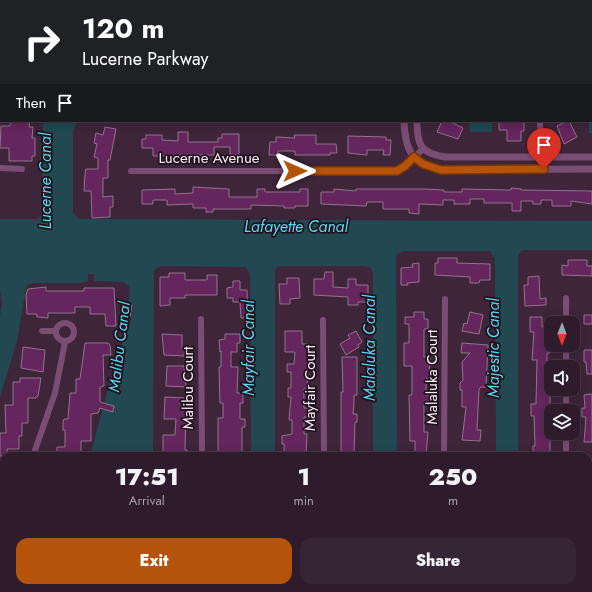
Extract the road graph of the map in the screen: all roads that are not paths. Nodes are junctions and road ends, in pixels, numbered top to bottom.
1 (404, 122) edge
2 (417, 122) edge
3 (540, 122) edge
4 (422, 149) junction
5 (414, 157) junction
6 (540, 157) junction
7 (592, 157) edge
8 (0, 168) edge
9 (22, 169) dead end
10 (541, 169) junction
11 (592, 169) edge
12 (131, 171) dead end
13 (566, 298) dead end
14 (445, 299) dead end
15 (566, 316) edge
16 (201, 319) dead end
17 (323, 320) dead end
18 (42, 331) dead end
19 (55, 331) junction
20 (65, 342) junction
21 (566, 440) edge
22 (34, 452) edge
23 (202, 452) edge
24 (324, 452) edge
25 (444, 452) edge
26 (566, 452) edge

1 - 5 street
2 - 4 street
3 - 6 street
4 - 5 street, Lucerne Avenue
4 - 6 street
5 - 10 street
5 - 12 street, Lucerne Avenue
6 - 7 street
6 - 10 street
8 - 9 street
10 - 11 street
13 - 15 street
14 - 25 street, Malaluka Court
16 - 23 street, Malibu Court
17 - 24 street, Mayfair Court
18 - 19 street
19 - 20 street
19 - 20 street
20 - 22 street
21 - 26 street

